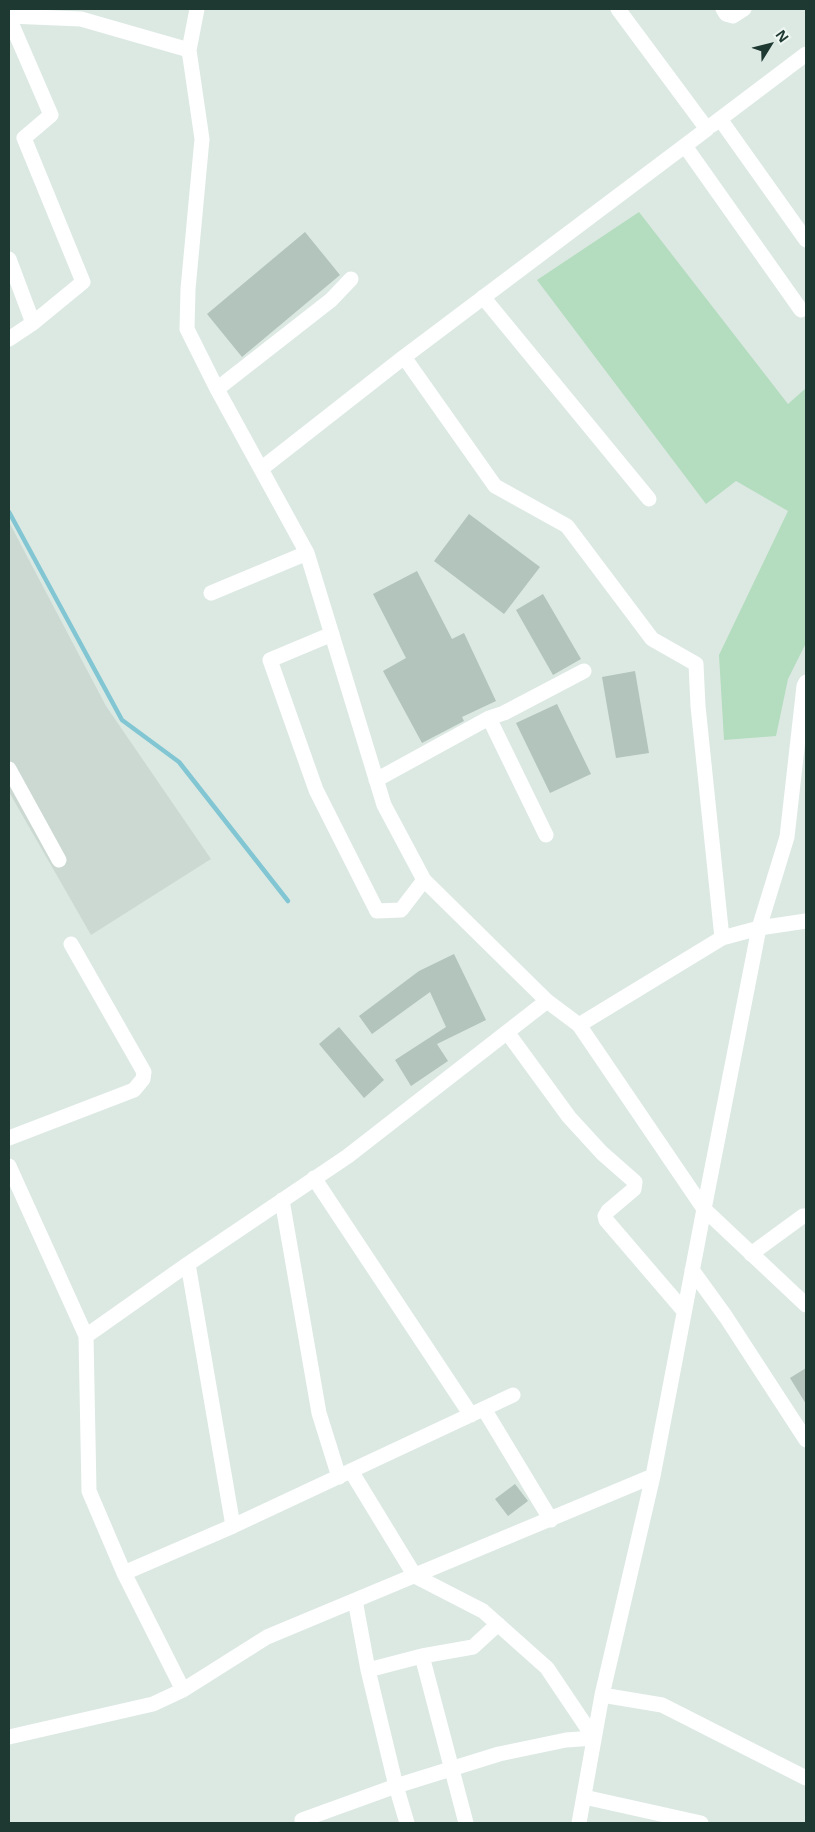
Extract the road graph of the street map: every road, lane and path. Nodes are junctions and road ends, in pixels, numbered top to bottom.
1 (197, 9) edge
2 (618, 9) edge
3 (723, 9) edge
4 (744, 9) edge
5 (79, 14) edge
6 (9, 17) edge
7 (189, 50) junction
8 (806, 54) edge
9 (720, 119) junction
10 (707, 129) junction
11 (685, 146) junction
12 (806, 240) edge
13 (9, 259) edge
14 (351, 279) dead end
15 (483, 297) junction
16 (801, 310) dead end
17 (32, 323) junction
18 (9, 339) edge
19 (404, 357) junction
20 (216, 389) junction
21 (261, 470) junction
22 (649, 499) dead end
23 (308, 553) junction
24 (211, 592) dead end
25 (332, 634) junction
26 (584, 671) dead end
27 (806, 682) edge
28 (489, 718) junction
29 (9, 769) edge
30 (376, 780) junction
31 (546, 835) dead end
32 (59, 860) dead end
33 (424, 880) junction
34 (806, 921) edge
35 (759, 928) junction
36 (722, 938) junction
37 (72, 944) dead end
38 (547, 1001) junction
39 (579, 1025) junction
40 (507, 1032) junction
41 (9, 1138) edge
42 (9, 1166) edge
43 (314, 1178) junction
44 (282, 1200) junction
45 (704, 1209) junction
46 (806, 1216) edge
47 (751, 1254) junction
48 (188, 1264) junction
49 (692, 1270) junction
50 (806, 1305) edge
51 (684, 1311) junction
52 (86, 1336) junction
53 (513, 1395) dead end
54 (478, 1412) junction
55 (806, 1440) edge
56 (345, 1474) junction
57 (654, 1476) junction
58 (551, 1520) junction
59 (233, 1526) junction
60 (124, 1573) junction
61 (415, 1576) junction
62 (355, 1600) junction
63 (498, 1624) junction
64 (422, 1656) junction
65 (368, 1670) junction
66 (183, 1690) junction
67 (602, 1695) junction
68 (9, 1738) edge
69 (594, 1738) junction
70 (452, 1769) junction
71 (806, 1778) edge
72 (396, 1786) junction
73 (584, 1797) junction
74 (302, 1820) dead end
75 (407, 1823) edge
76 (466, 1823) edge
77 (579, 1823) edge
78 (701, 1823) edge

1 - 7 street
2 - 10 street
3 - 4 street
5 - 6 street
5 - 7 street
6 - 17 street
7 - 20 street
8 - 9 street
9 - 10 street
9 - 12 street
10 - 11 street
11 - 15 street
11 - 16 street
13 - 17 street
14 - 20 street
15 - 19 street
15 - 22 street
17 - 18 street
19 - 21 street
19 - 36 street
20 - 21 street
21 - 23 street
23 - 24 street
23 - 25 street
25 - 30 street
25 - 33 street
26 - 28 street
27 - 35 street
28 - 30 street
28 - 31 street
29 - 32 street
30 - 33 street
33 - 38 street
34 - 35 street
35 - 36 street
35 - 45 street
36 - 39 street
37 - 41 street
38 - 39 street
38 - 40 street
39 - 45 street
40 - 43 street
40 - 51 street
42 - 52 street
43 - 44 street
43 - 54 street
44 - 48 street
44 - 56 street
45 - 47 street
45 - 49 street
46 - 47 street
47 - 50 street
48 - 52 street
48 - 59 street
49 - 51 street
49 - 55 street
51 - 57 street
52 - 60 street
53 - 54 street
54 - 56 street
54 - 58 street
56 - 59 street
56 - 61 street
57 - 58 street
57 - 67 street
58 - 61 street
59 - 60 street
60 - 66 street
61 - 62 street
61 - 63 street
62 - 65 street
62 - 66 street
63 - 64 street
63 - 69 street
64 - 65 street
64 - 70 street
65 - 72 street
66 - 68 street
67 - 69 street
67 - 71 street
69 - 70 street
69 - 73 street
70 - 72 street
70 - 76 street
72 - 74 street
72 - 75 street
73 - 77 street
73 - 78 street

